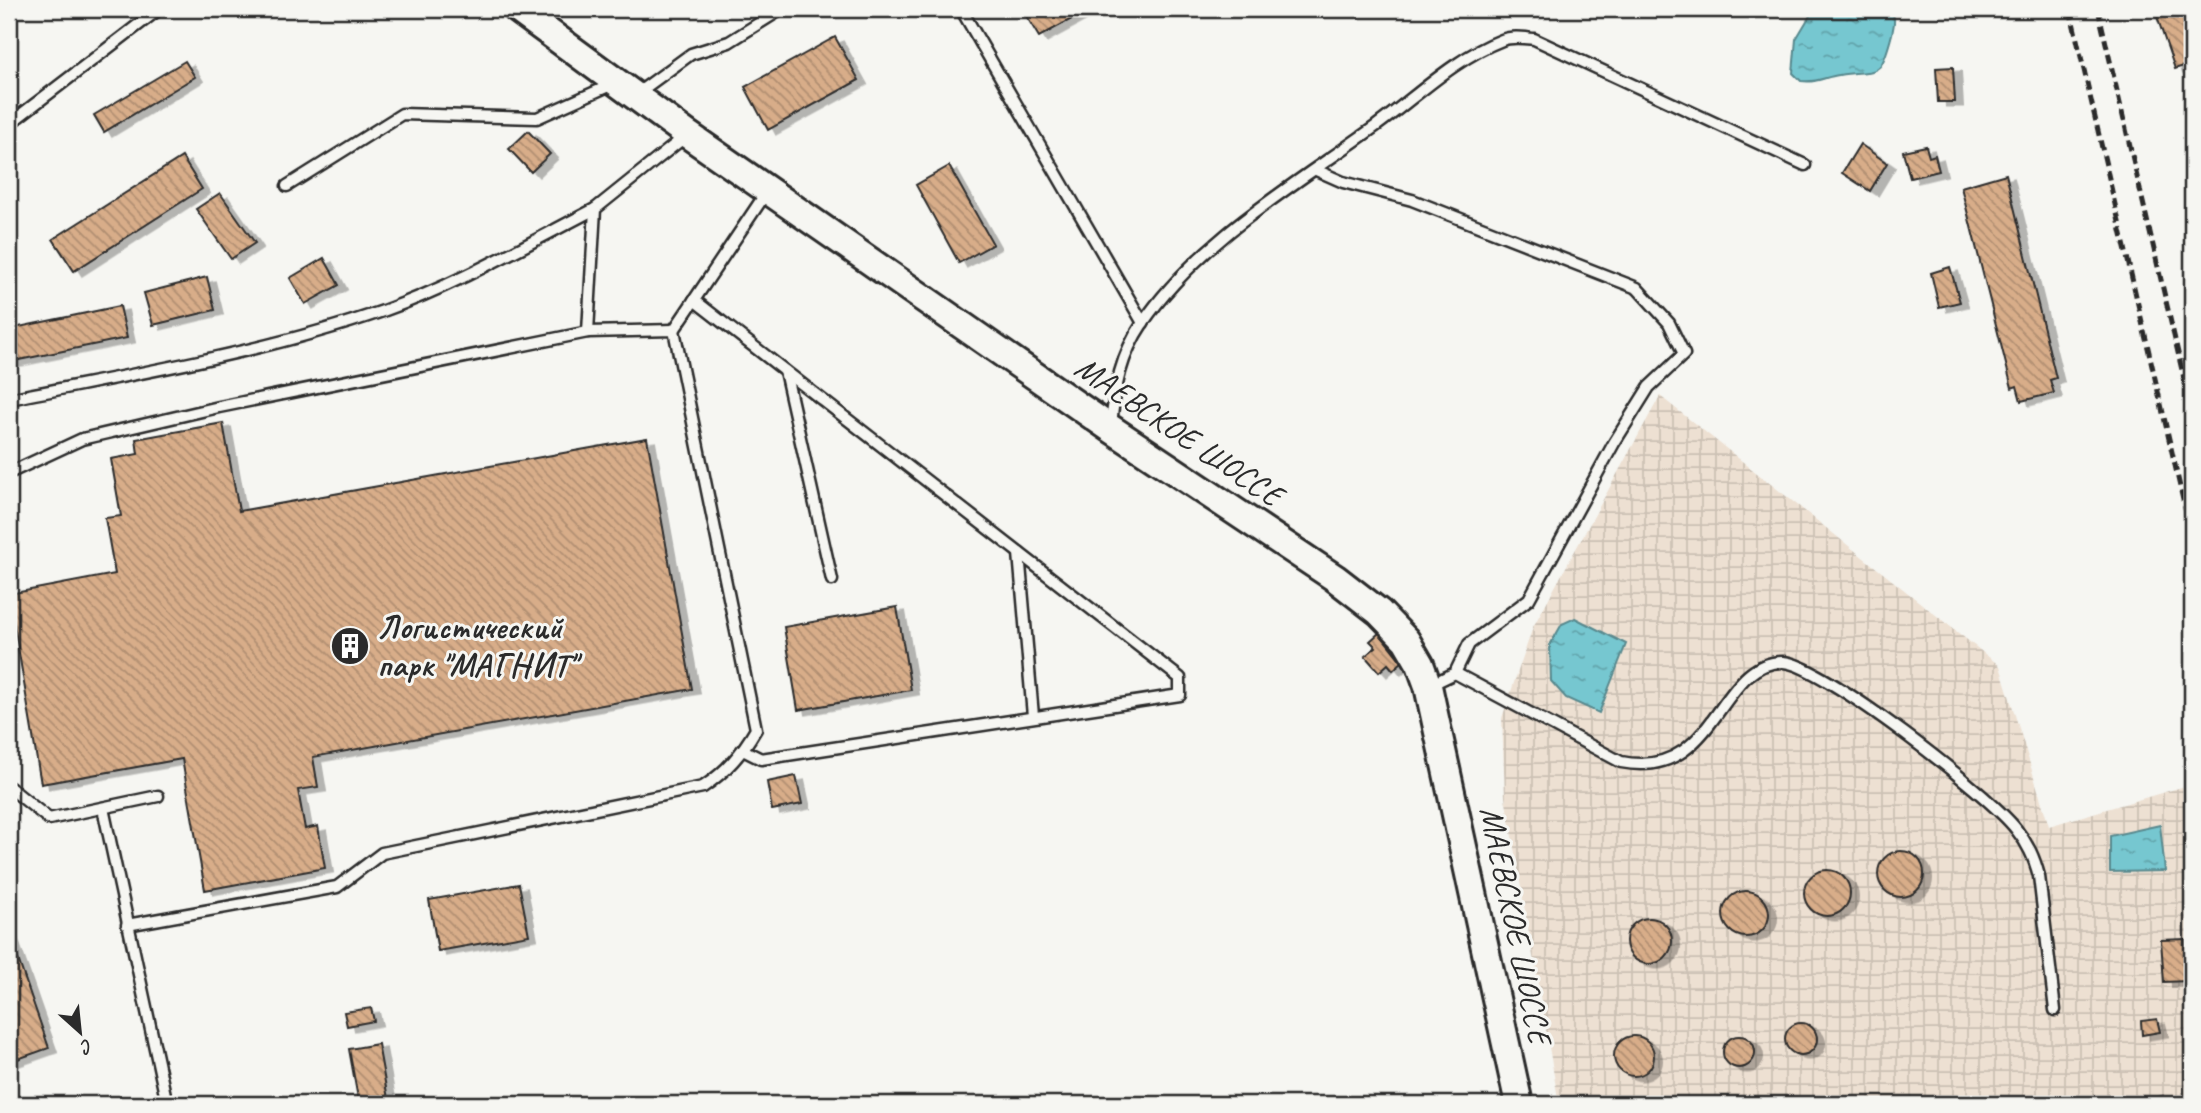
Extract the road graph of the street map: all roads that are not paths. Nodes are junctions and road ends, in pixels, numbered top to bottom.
1 (159, 9) edge
2 (517, 9) edge
3 (782, 9) edge
4 (961, 9) edge
5 (625, 89) junction
6 (9, 124) edge
7 (687, 134) junction
8 (1805, 165) dead end
9 (1316, 170) junction
10 (287, 186) dead end
11 (768, 190) junction
12 (594, 209) junction
13 (694, 300) junction
14 (1143, 323) junction
15 (674, 330) junction
16 (588, 332) junction
17 (785, 370) junction
18 (9, 399) edge
19 (1110, 428) junction
20 (9, 473) edge
21 (1019, 553) junction
22 (832, 580) dead end
23 (1455, 673) junction
24 (1428, 686) junction
25 (1033, 716) junction
26 (743, 750) junction
27 (9, 787) edge
28 (158, 796) dead end
29 (103, 808) junction
30 (127, 925) junction
31 (2055, 1010) dead end
32 (167, 1104) edge
33 (1519, 1104) edge

1 - 6 lane
2 - 5 street, МАЕВСКОЕ ШОССЕ
3 - 5 lane
4 - 14 lane
5 - 7 street, МАЕВСКОЕ ШОССЕ
5 - 10 lane
7 - 11 street, МАЕВСКОЕ ШОССЕ
7 - 12 lane
8 - 9 lane
9 - 14 lane
9 - 23 lane
11 - 13 lane
11 - 19 street, МАЕВСКОЕ ШОССЕ
12 - 16 lane
12 - 18 lane
13 - 15 lane
13 - 17 lane
14 - 19 lane
15 - 16 lane
15 - 26 lane
16 - 20 lane
17 - 21 lane
17 - 22 lane
19 - 24 street, МАЕВСКОЕ ШОССЕ
21 - 25 lane
21 - 25 lane
23 - 24 lane
23 - 31 lane
24 - 33 street, МАЕВСКОЕ ШОССЕ
25 - 26 lane
26 - 30 lane
27 - 29 lane
28 - 29 lane
29 - 30 lane
30 - 32 lane

